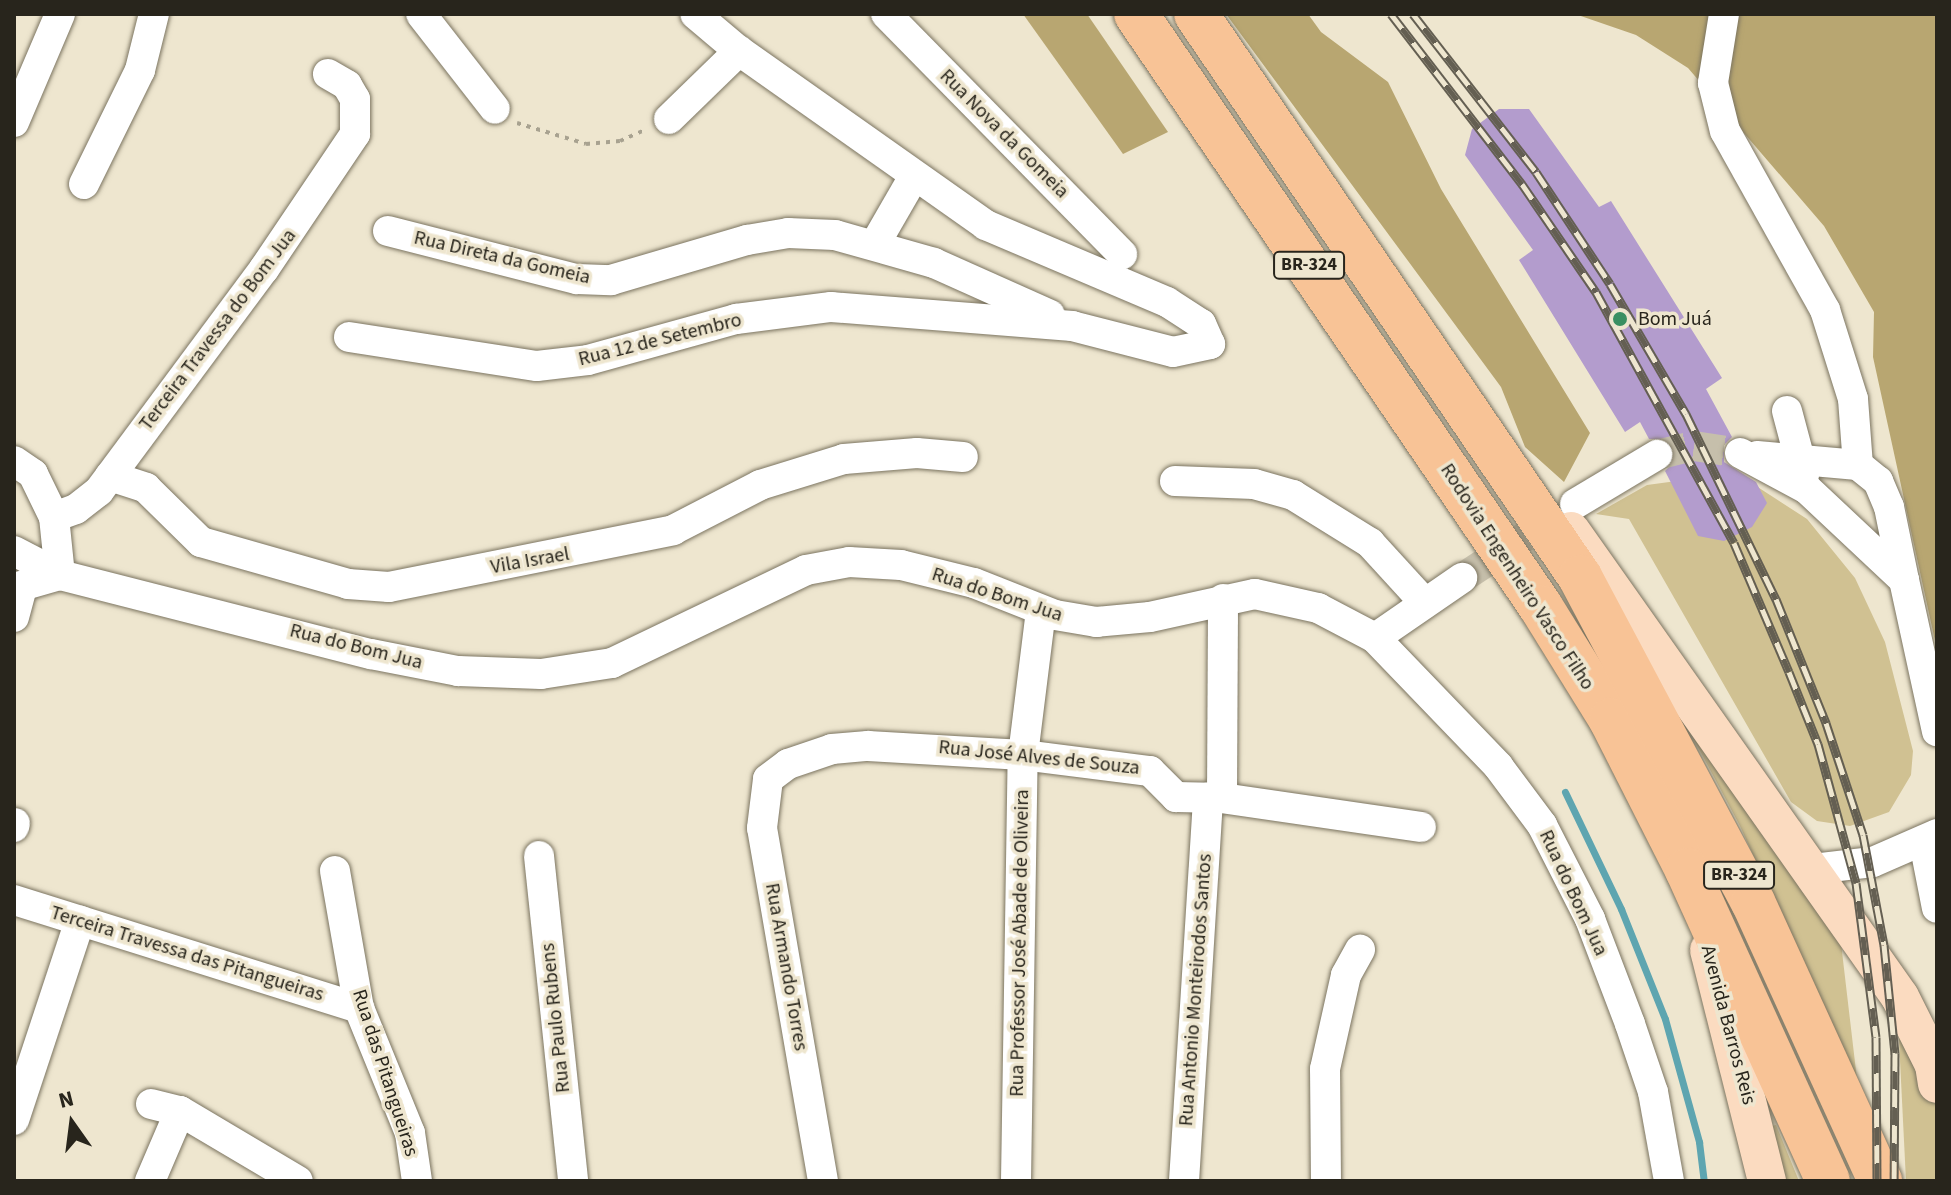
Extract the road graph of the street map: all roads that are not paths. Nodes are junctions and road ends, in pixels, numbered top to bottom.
1 (60, 14) edge
2 (154, 14) edge
3 (421, 14) edge
4 (695, 14) edge
5 (886, 14) edge
6 (1136, 14) edge
7 (1196, 14) edge
8 (1724, 14) edge
9 (739, 51) junction
10 (328, 74) dead end
11 (495, 109) road end
12 (669, 119) road end
13 (14, 122) edge
14 (84, 184) dead end
15 (909, 185) dead end
16 (388, 231) dead end
17 (875, 244) junction
18 (1122, 254) dead end
19 (1072, 326) junction
20 (349, 337) dead end
21 (1458, 394) junction
22 (1787, 411) dead end
23 (1657, 455) tunnel mouth
24 (963, 457) dead end
25 (1799, 458) junction
26 (14, 461) edge
27 (1858, 465) junction
28 (110, 476) junction
29 (1175, 481) dead end
30 (1807, 489) junction
31 (1575, 504) tunnel mouth
32 (54, 517) junction
33 (14, 551) edge
34 (60, 575) junction
35 (1462, 578) tunnel mouth
36 (1904, 580) junction
37 (18, 588) edge
38 (1223, 599) junction
39 (1425, 603) junction
40 (1041, 610) junction
41 (14, 617) edge
42 (1375, 638) junction
43 (1937, 731) edge
44 (1023, 755) junction
45 (788, 764) joint
46 (1215, 798) junction
47 (1421, 827) dead end
48 (1930, 838) edge
49 (539, 856) dead end
50 (1813, 869) junction
51 (1687, 870) junction
52 (335, 871) dead end
53 (14, 900) edge
54 (1937, 908) edge
55 (80, 921) junction
56 (1360, 950) dead end
57 (359, 1008) junction
58 (1937, 1084) edge
59 (151, 1104) dead end
60 (180, 1111) junction
61 (14, 1120) edge
62 (150, 1181) edge
63 (298, 1181) edge
64 (417, 1181) edge
65 (573, 1181) edge
66 (823, 1181) edge
67 (1016, 1181) edge
68 (1184, 1181) edge
69 (1326, 1181) edge
70 (1669, 1181) edge
71 (1767, 1181) edge
72 (1828, 1181) edge
73 (1880, 1181) edge

1 - 13 street
2 - 14 street
3 - 11 street
4 - 9 street
5 - 18 street, Rua Nova da Gomeia
6 - 51 highway, Rodovia Engenheiro Vasco Filho / BR-324
7 - 21 highway, BR-324
8 - 27 street
9 - 12 street
9 - 19 street, Rua 12 de Setembro
10 - 28 street, Terceira Travessa do Bom Jua
15 - 17 street
16 - 17 street, Rua Direta da Gomeia
17 - 19 street, Rua Direta da Gomeia
19 - 20 street, Rua 12 de Setembro
21 - 50 main road
21 - 73 highway, BR-324
22 - 25 street
23 - 31 street
24 - 28 street, Vila Israel
25 - 27 street
25 - 30 street
25 - 30 street
26 - 32 street
27 - 36 street
28 - 32 street, Terceira Travessa do Bom Jua
29 - 39 street
30 - 36 street
32 - 34 street
33 - 34 street, Rua do Bom Jua
34 - 37 street
34 - 40 street, Rua do Bom Jua
35 - 39 street
36 - 43 street
37 - 41 street
38 - 40 street, Rua do Bom Jua
38 - 42 street, Rua do Bom Jua
38 - 46 street, Rua Antonio Monteirodos Santos
39 - 42 street
40 - 44 street, Rua Professor José Abade de Oliveira
42 - 70 street, Rua do Bom Jua
44 - 45 street, Rua José Alves de Souza
44 - 46 street, Rua José Alves de Souza
44 - 67 street, Rua Professor José Abade de Oliveira
45 - 66 street, Rua Armando Torres
46 - 47 street, Rua José Alves de Souza
46 - 68 street, Rua Antonio Monteirodos Santos
48 - 50 street
48 - 54 street
49 - 65 street, Rua Paulo Rubens
50 - 58 main road
51 - 71 main road, Avenida Barros Reis
51 - 72 highway, Rodovia Engenheiro Vasco Filho / BR-324
52 - 57 street, Rua das Pitangueiras
53 - 55 street, Terceira Travessa das Pitangueiras
55 - 57 street, Terceira Travessa das Pitangueiras
55 - 61 street
56 - 69 street
57 - 64 street, Rua das Pitangueiras
59 - 60 street
60 - 62 street
60 - 63 street

